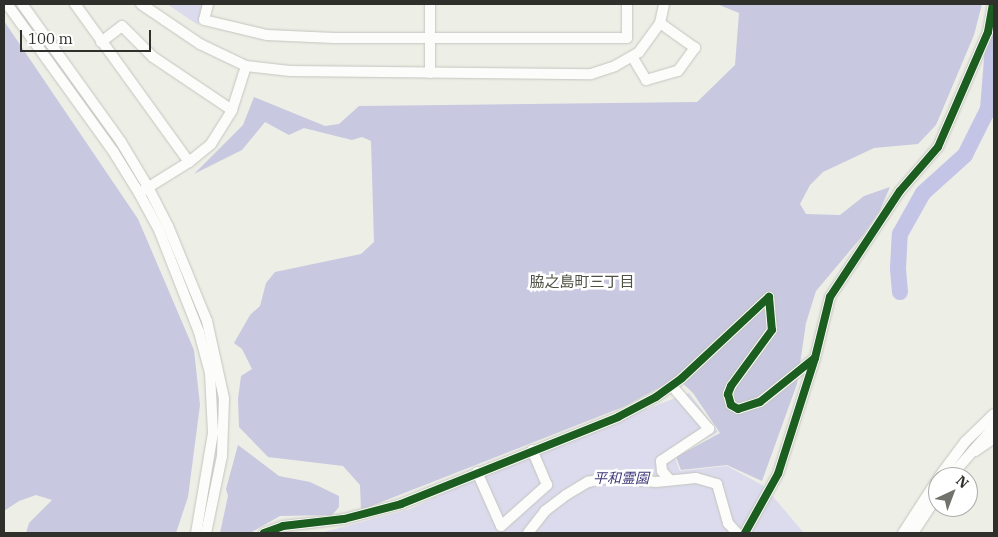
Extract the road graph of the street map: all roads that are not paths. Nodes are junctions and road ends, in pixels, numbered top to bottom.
1 (7, 4) edge
2 (22, 4) edge
3 (75, 4) edge
4 (141, 4) edge
5 (208, 4) edge
6 (430, 4) edge
7 (627, 4) edge
8 (664, 4) edge
9 (993, 4) edge
10 (660, 23) junction
11 (429, 36) junction
12 (102, 42) junction
13 (633, 58) junction
14 (246, 66) junction
15 (430, 73) junction
16 (232, 110) junction
17 (189, 162) junction
18 (148, 187) junction
19 (139, 193) junction
20 (816, 358) junction
21 (672, 386) junction
22 (994, 409) edge
23 (994, 414) edge
24 (994, 427) edge
25 (994, 438) edge
26 (965, 442) junction
27 (532, 450) junction
28 (968, 454) junction
29 (947, 467) edge
30 (958, 467) edge
31 (477, 472) junction
32 (669, 479) junction
33 (928, 495) edge
34 (928, 510) edge
35 (196, 533) edge
36 (206, 533) edge
37 (264, 533) edge
38 (528, 533) edge
39 (737, 533) edge
40 (746, 533) edge
41 (903, 533) edge
42 (913, 533) edge

1 - 19 street
2 - 18 street
3 - 12 street
4 - 14 street
5 - 11 street
6 - 11 street
7 - 11 street
8 - 10 street
9 - 20 street
10 - 13 street
10 - 13 street
11 - 15 street
12 - 16 street
12 - 17 street
13 - 15 street
14 - 15 street
14 - 16 street
16 - 17 street
17 - 18 street
18 - 19 street
18 - 36 street
19 - 35 street
20 - 21 street
20 - 40 street
21 - 27 street
21 - 32 street
22 - 26 street
23 - 26 street
24 - 28 street
25 - 28 street
26 - 29 street
27 - 31 street
27 - 31 street
28 - 30 street
31 - 37 street
32 - 38 street
32 - 39 street
33 - 41 street
34 - 42 street

